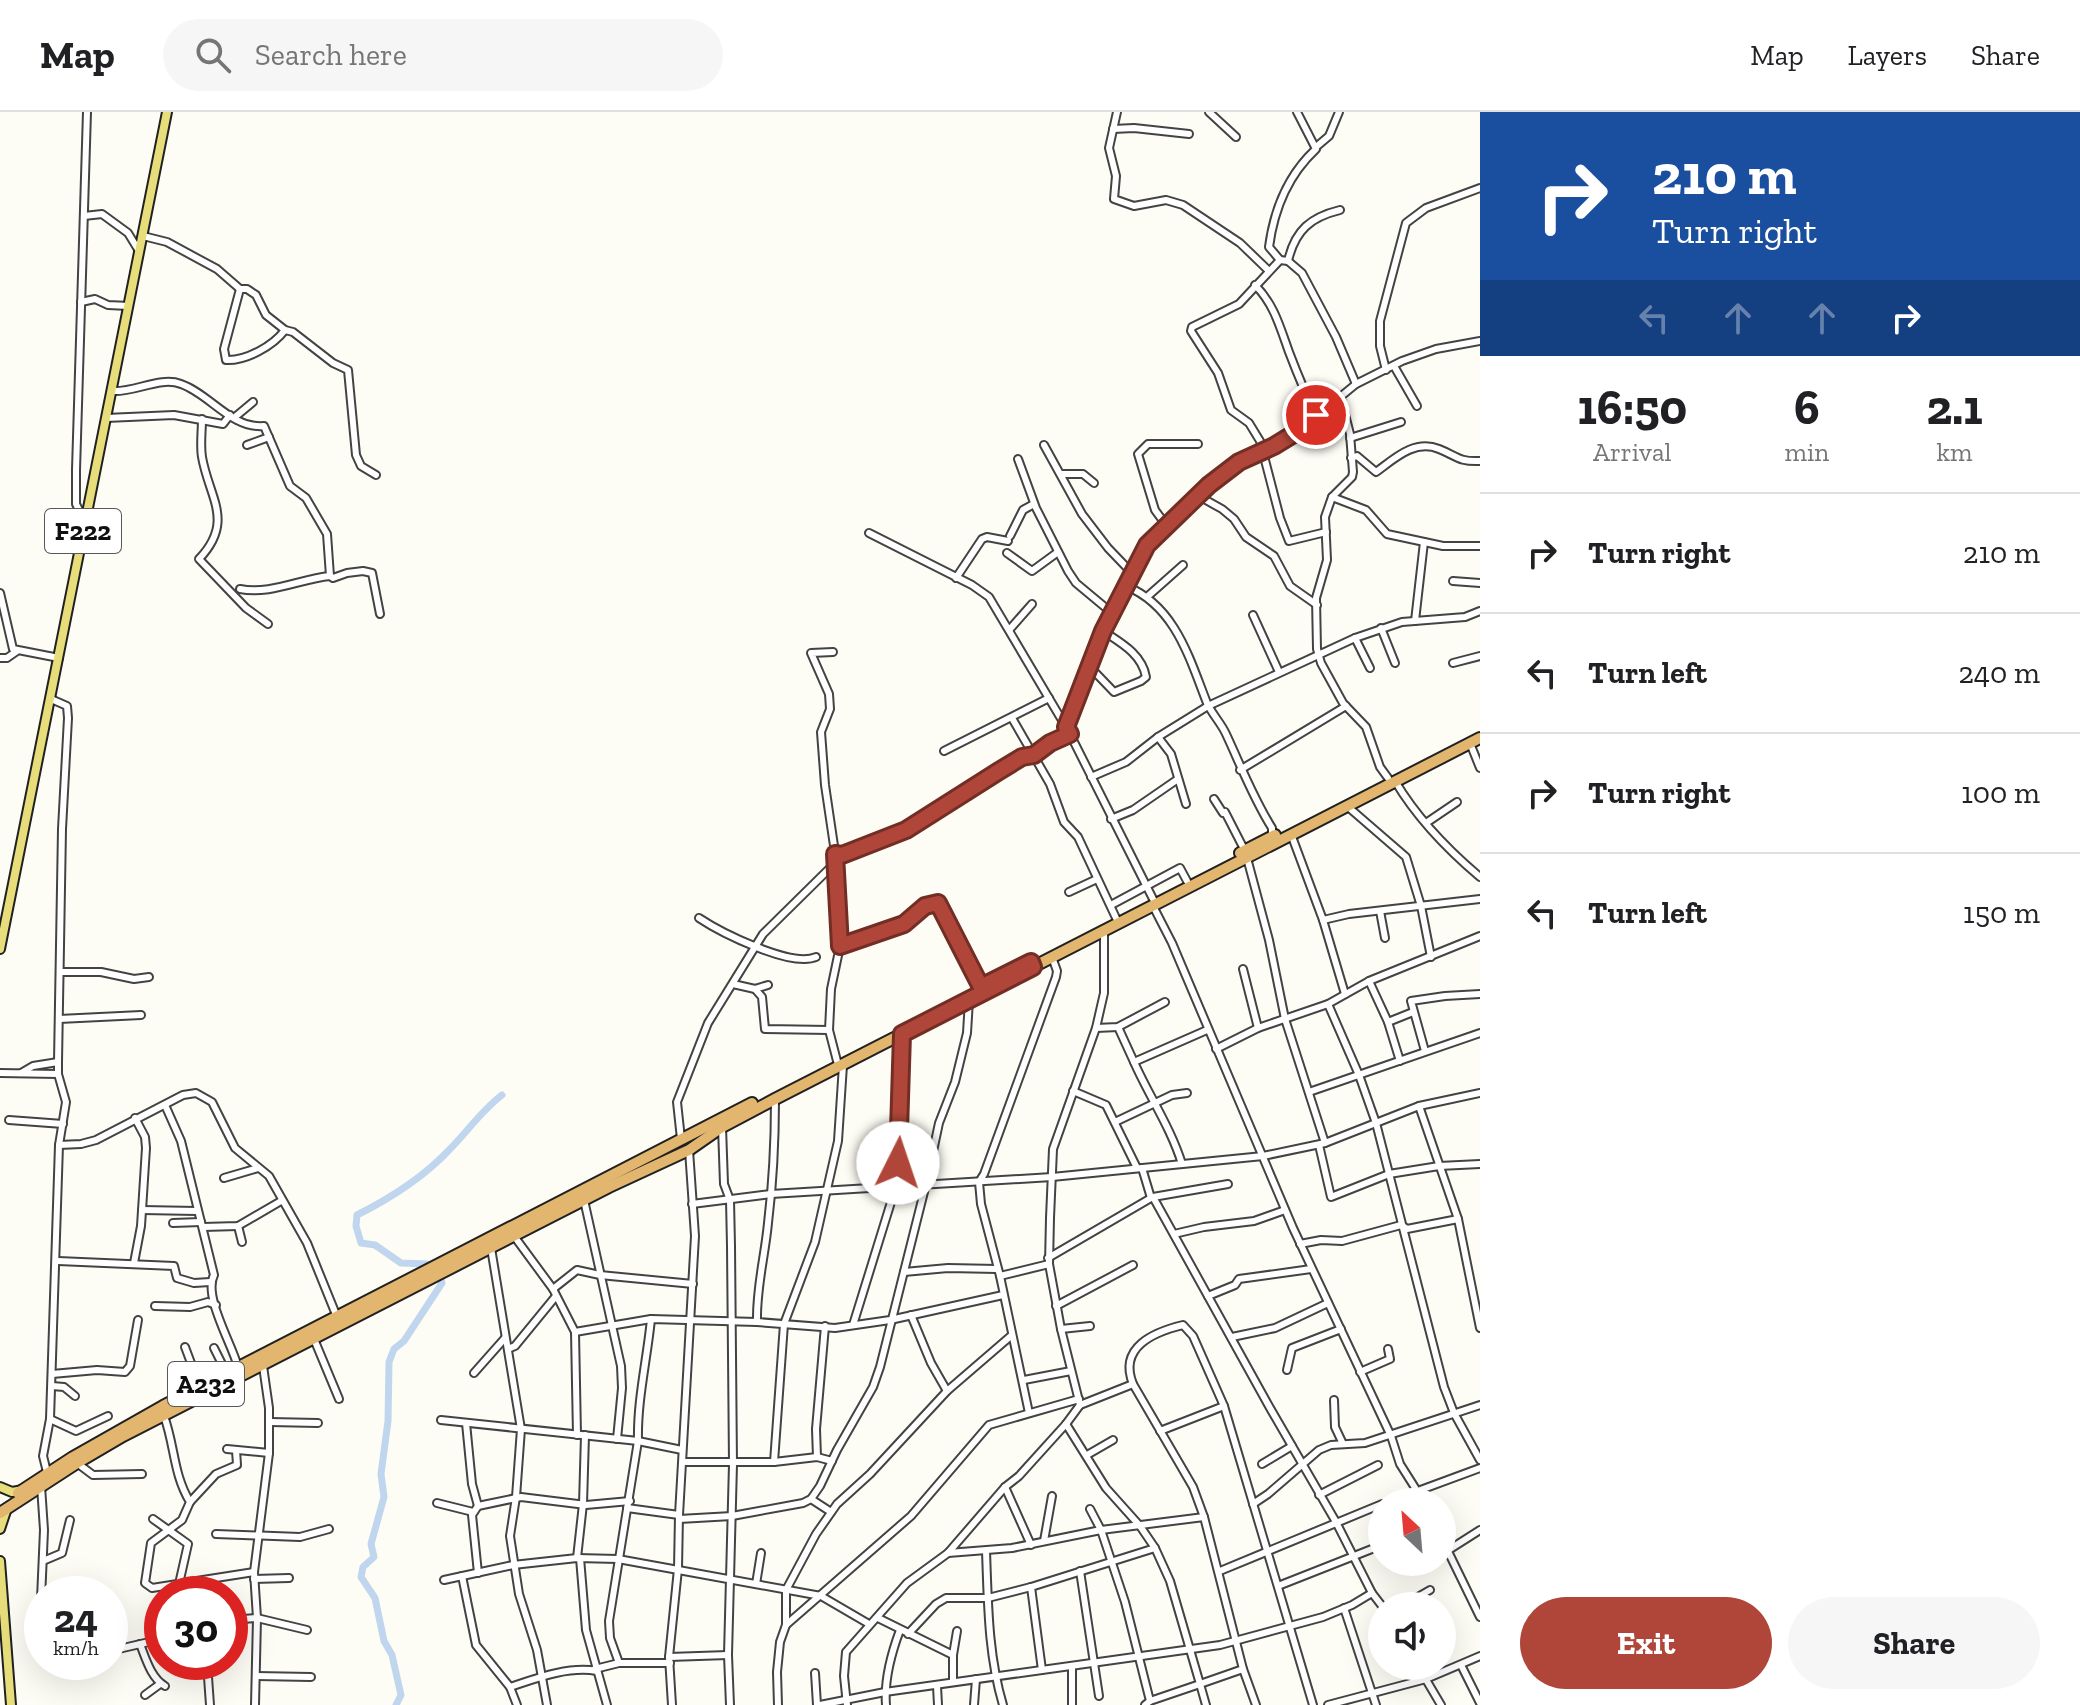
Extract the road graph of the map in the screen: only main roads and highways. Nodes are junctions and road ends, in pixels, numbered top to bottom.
1 (167, 112) edge
2 (1480, 732) edge
3 (1475, 741) edge
4 (1392, 780) junction
5 (1246, 854) junction
6 (1153, 903) junction
7 (0, 949) edge
8 (1032, 964) junction
9 (840, 1063) junction
10 (824, 1070) junction
11 (607, 1183) junction
12 (450, 1263) junction
13 (294, 1344) junction
14 (0, 1487) edge
15 (23, 1489) junction
16 (2, 1509) edge
17 (0, 1529) edge
18 (0, 1561) edge
19 (10, 1701) edge

1 - 7 main road, F222
2 - 4 highway, A232
3 - 4 highway, A232
4 - 5 highway, A232
4 - 5 highway, A232
5 - 6 highway, A232
5 - 6 highway, A232
6 - 8 highway, A232
6 - 8 highway, A232
8 - 9 highway, A232
8 - 9 highway, A232
9 - 10 highway, A232
10 - 11 highway, A232
10 - 11 highway, A232
11 - 12 highway, A232
11 - 12 highway, A232
12 - 13 highway, A232
12 - 13 highway, A232
13 - 15 highway, A232
13 - 16 highway, A232
14 - 15 main road
15 - 16 highway, A232
16 - 17 main road
18 - 19 main road

